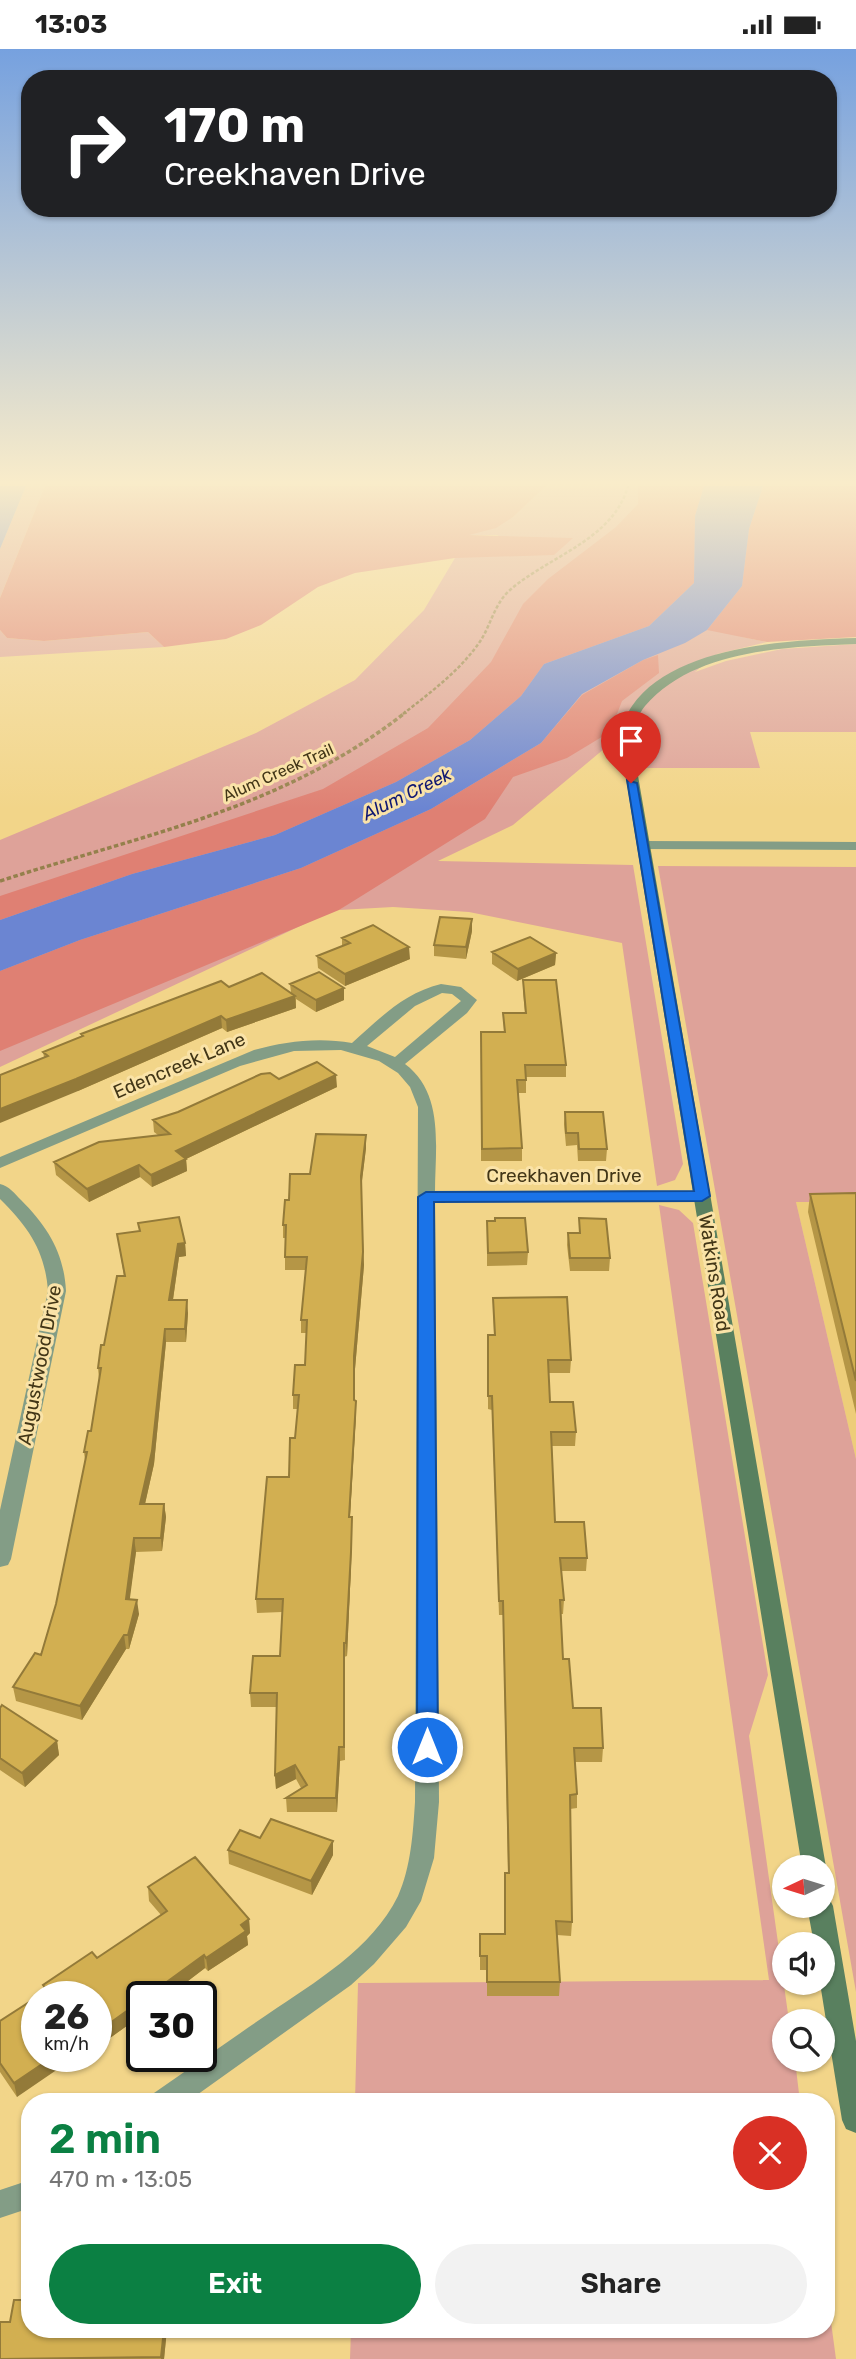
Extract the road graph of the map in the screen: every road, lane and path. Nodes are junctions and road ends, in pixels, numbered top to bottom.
1 (506, 594) edge
2 (856, 641) edge
3 (642, 845) junction
4 (856, 846) edge
5 (0, 881) edge
6 (355, 1049) junction
7 (390, 1060) junction
8 (0, 1163) edge
9 (0, 1189) edge
10 (702, 1196) junction
11 (426, 1197) junction
12 (0, 1559) edge
13 (812, 1855) edge
14 (822, 1918) edge
15 (177, 2093) edge
16 (856, 2120) edge
17 (21, 2197) edge
18 (0, 2204) edge

1 - 5 path, Alum Creek Trail
2 - 3 street, Watkins Road
3 - 4 lane
3 - 10 street, Watkins Road
6 - 7 street, Edencreek Lane
6 - 7 street
6 - 8 street, Edencreek Lane
7 - 11 street
9 - 12 street, Augustwood Drive
10 - 11 street, Creekhaven Drive
10 - 13 street, Watkins Road
11 - 15 street
14 - 16 street
17 - 18 street

